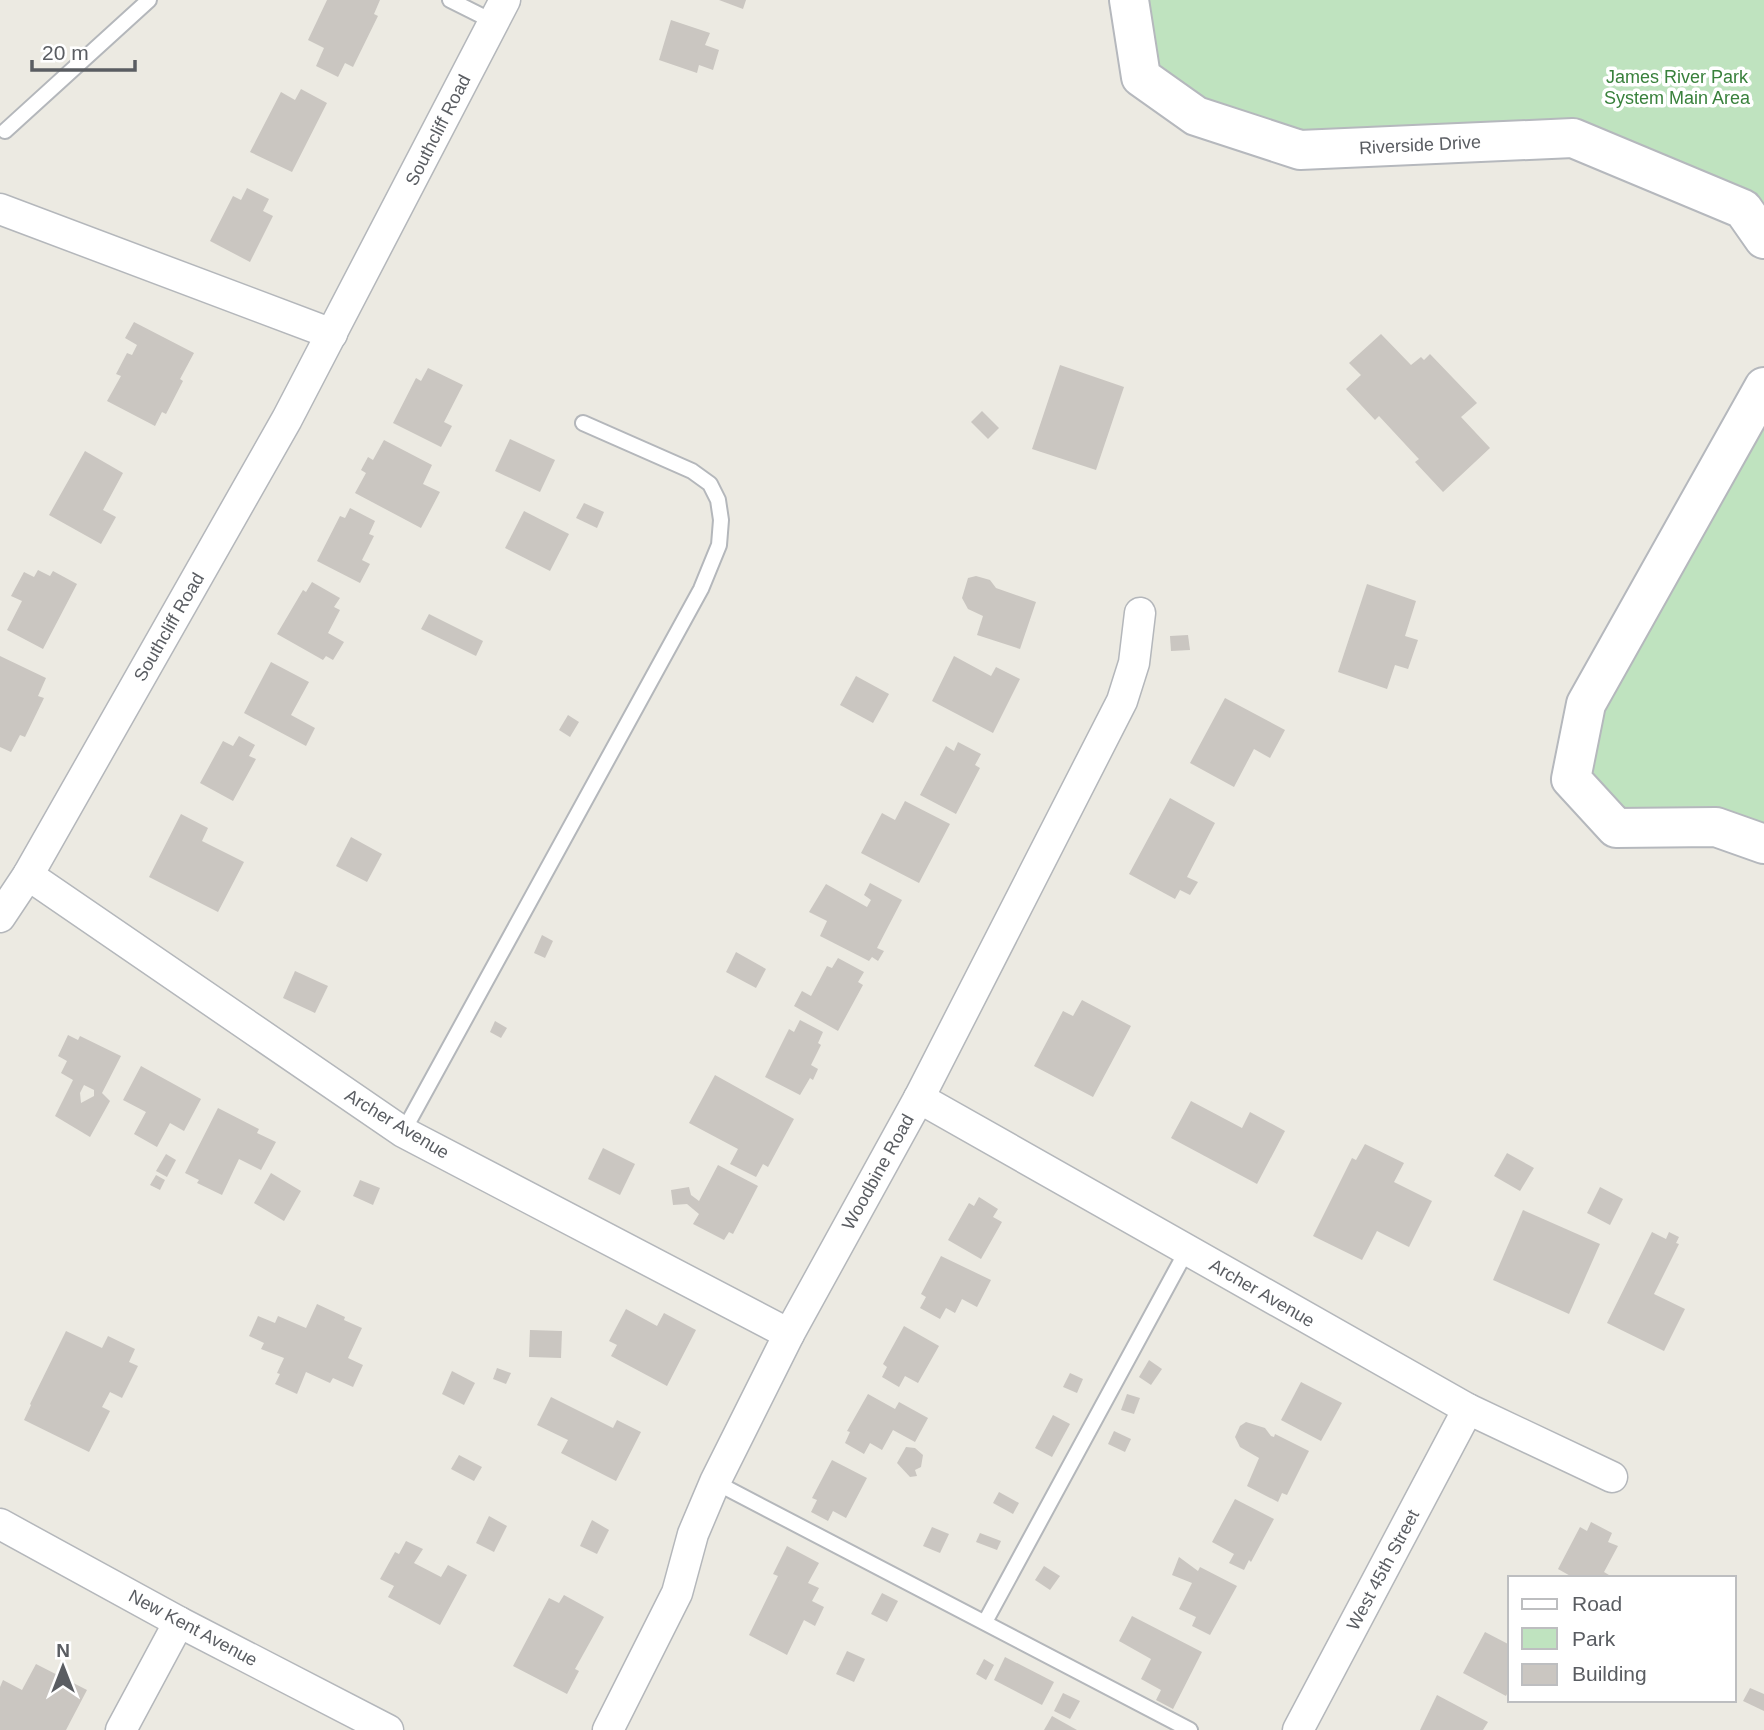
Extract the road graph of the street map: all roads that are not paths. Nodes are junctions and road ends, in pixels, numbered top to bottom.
1 (149, 0) edge
2 (450, 0) edge
3 (1129, 0) edge
4 (500, 11) edge
5 (5, 131) dead end
6 (0, 209) edge
7 (1764, 239) edge
8 (332, 334) junction
9 (1764, 387) edge
10 (583, 423) dead end
11 (1140, 613) dead end
12 (1764, 844) edge
13 (28, 876) junction
14 (0, 917) edge
15 (919, 1098) junction
16 (403, 1132) junction
17 (1187, 1250) junction
18 (789, 1334) junction
19 (1468, 1409) junction
20 (1612, 1477) dead end
21 (715, 1482) junction
22 (0, 1524) edge
23 (179, 1622) junction
24 (985, 1622) junction
25 (121, 1730) edge
26 (388, 1730) edge
27 (608, 1730) edge
28 (1191, 1730) edge
29 (1298, 1730) edge

1 - 5 lane
2 - 4 lane
3 - 7 street, Riverside Drive
4 - 8 street, Southcliff Road
6 - 8 street
8 - 13 street, Southcliff Road
9 - 12 street
10 - 16 lane
11 - 15 street, Woodbine Road
13 - 14 street, Southcliff Road
13 - 16 street, Archer Avenue
15 - 17 street, Archer Avenue
15 - 18 street, Woodbine Road
16 - 18 street, Archer Avenue
17 - 19 street, Archer Avenue
17 - 24 lane
18 - 21 street, Woodbine Road
19 - 20 street, Archer Avenue
19 - 29 street, West 45th Street
21 - 24 lane
21 - 27 street, Woodbine Road
22 - 23 street, New Kent Avenue
23 - 25 street
23 - 26 street, New Kent Avenue
24 - 28 lane

